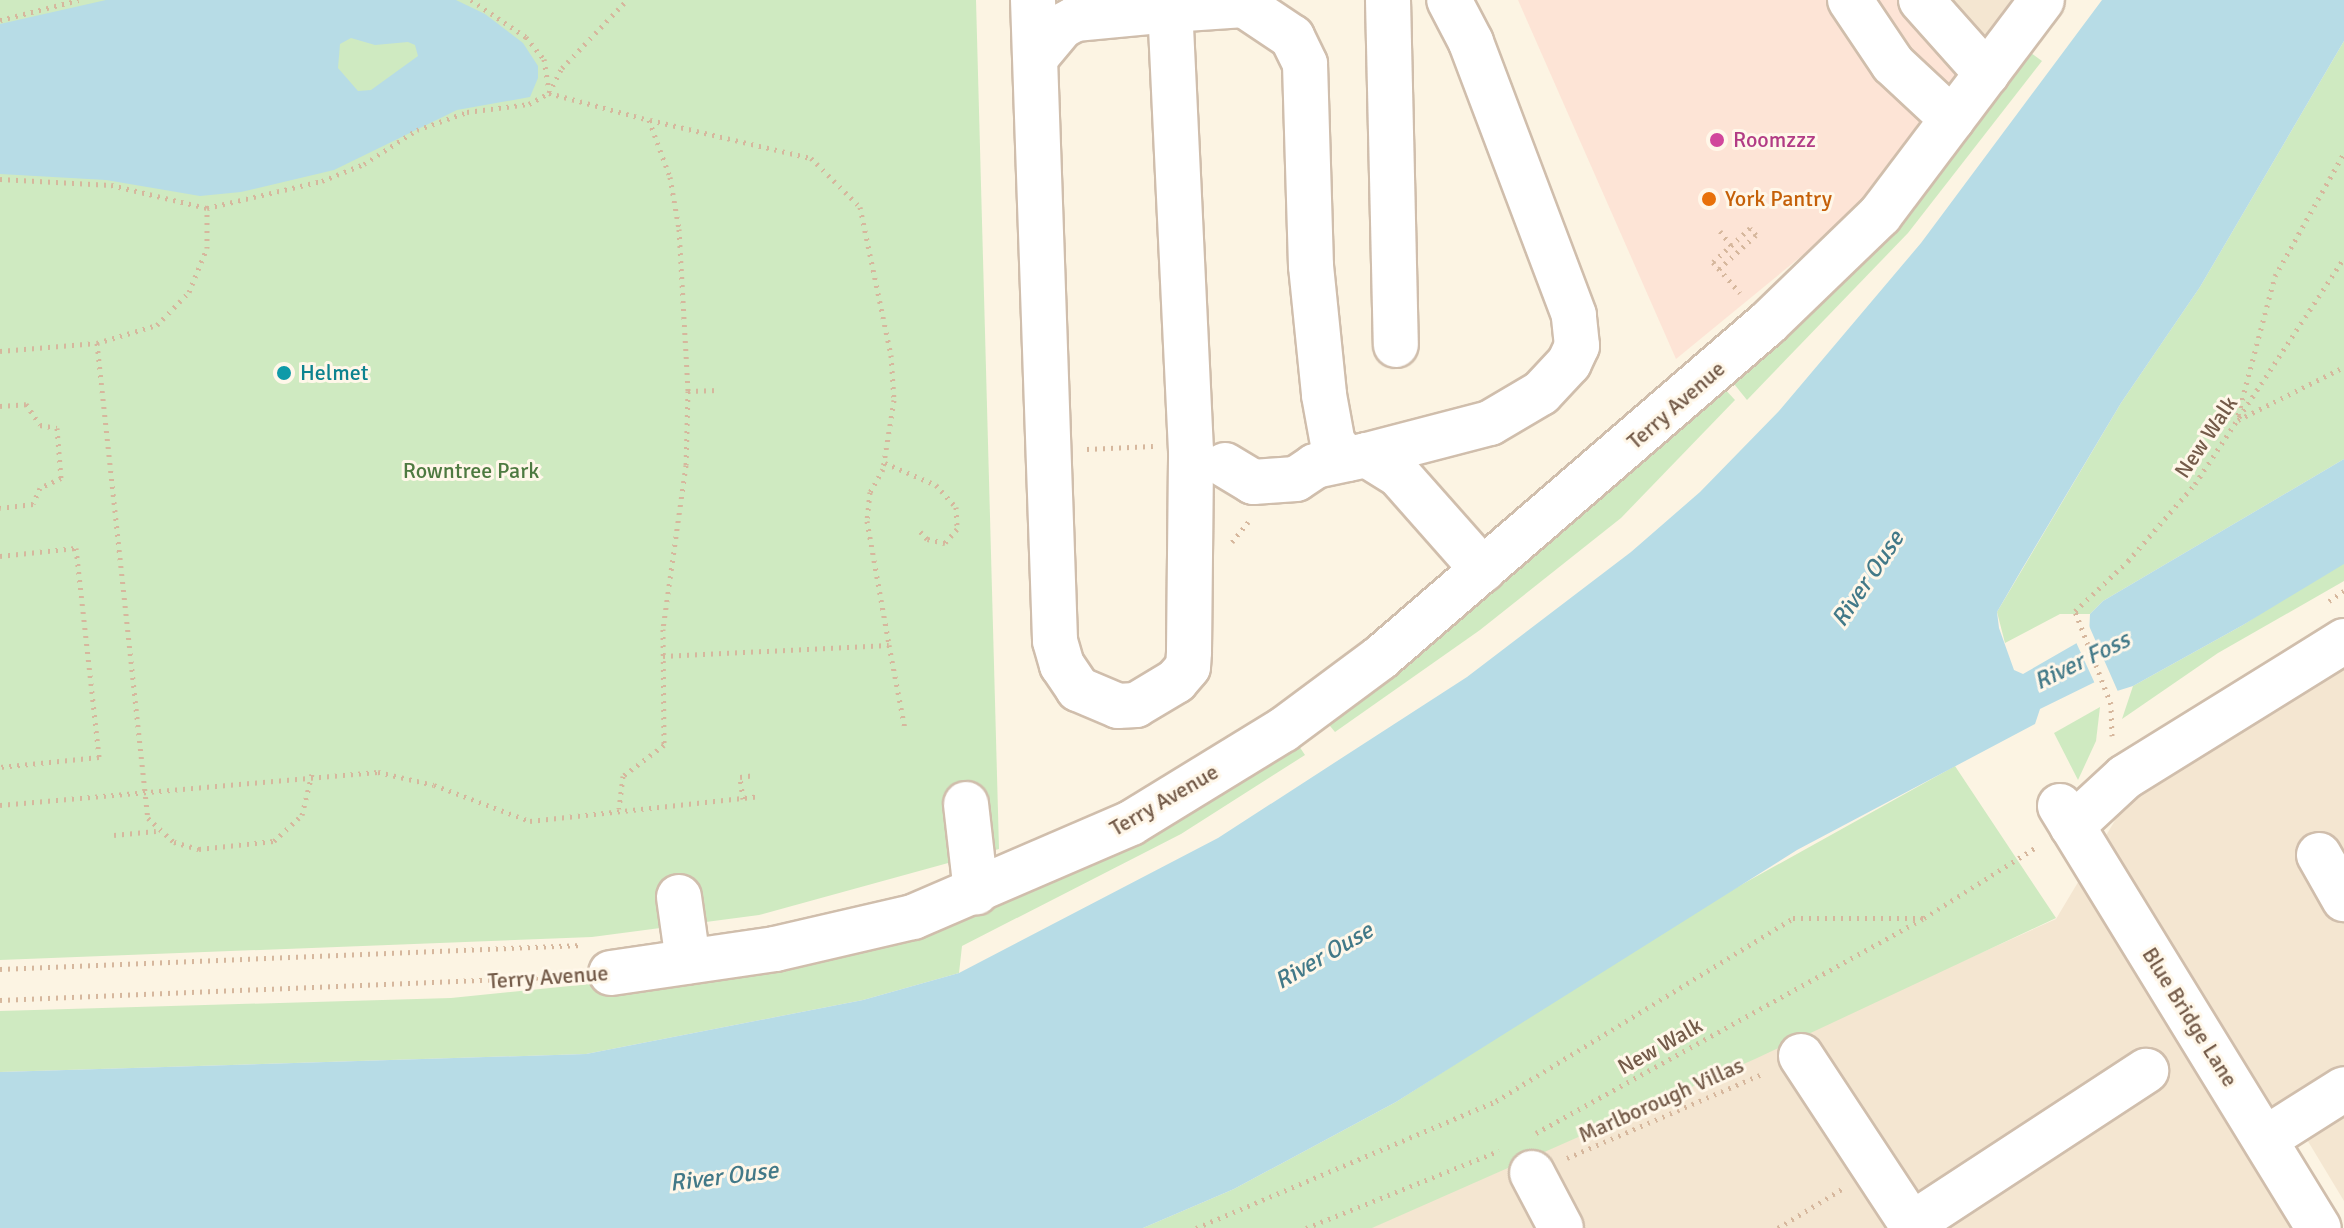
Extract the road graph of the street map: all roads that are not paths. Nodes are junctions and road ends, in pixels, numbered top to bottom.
1 (1033, 0) edge
2 (1388, 0) edge
3 (1449, 0) edge
4 (1850, 0) edge
5 (1921, 0) edge
6 (2042, 0) edge
7 (1173, 5) edge
8 (1036, 57) junction
9 (1987, 74) junction
10 (1952, 119) junction
11 (1396, 345) dead end
12 (1207, 454) junction
13 (1343, 460) junction
14 (1483, 570) junction
15 (2344, 641) edge
16 (966, 804) dead end
17 (2319, 855) dead end
18 (976, 892) junction
19 (679, 897) dead end
20 (2344, 899) edge
21 (603, 959) road end
22 (688, 961) junction
23 (1801, 1056) road end
24 (2146, 1071) dead end
25 (2344, 1089) edge
26 (2265, 1139) junction
27 (1522, 1153) road end
28 (1913, 1226) edge
29 (1561, 1228) edge
30 (2319, 1228) edge

1 - 8 street
2 - 11 street
3 - 13 street
4 - 10 street
5 - 9 street
6 - 9 street, Terry Avenue
7 - 8 street
7 - 12 street
7 - 13 street
8 - 12 street
9 - 10 street, Terry Avenue
10 - 14 street, Terry Avenue
12 - 13 street
13 - 14 street
14 - 18 street, Terry Avenue
15 - 26 street, Blue Bridge Lane
16 - 18 street
17 - 20 street
18 - 22 street, Terry Avenue
19 - 22 street
21 - 22 street, Terry Avenue
23 - 28 street
24 - 28 street
25 - 26 street
26 - 30 street, Blue Bridge Lane
27 - 29 street

